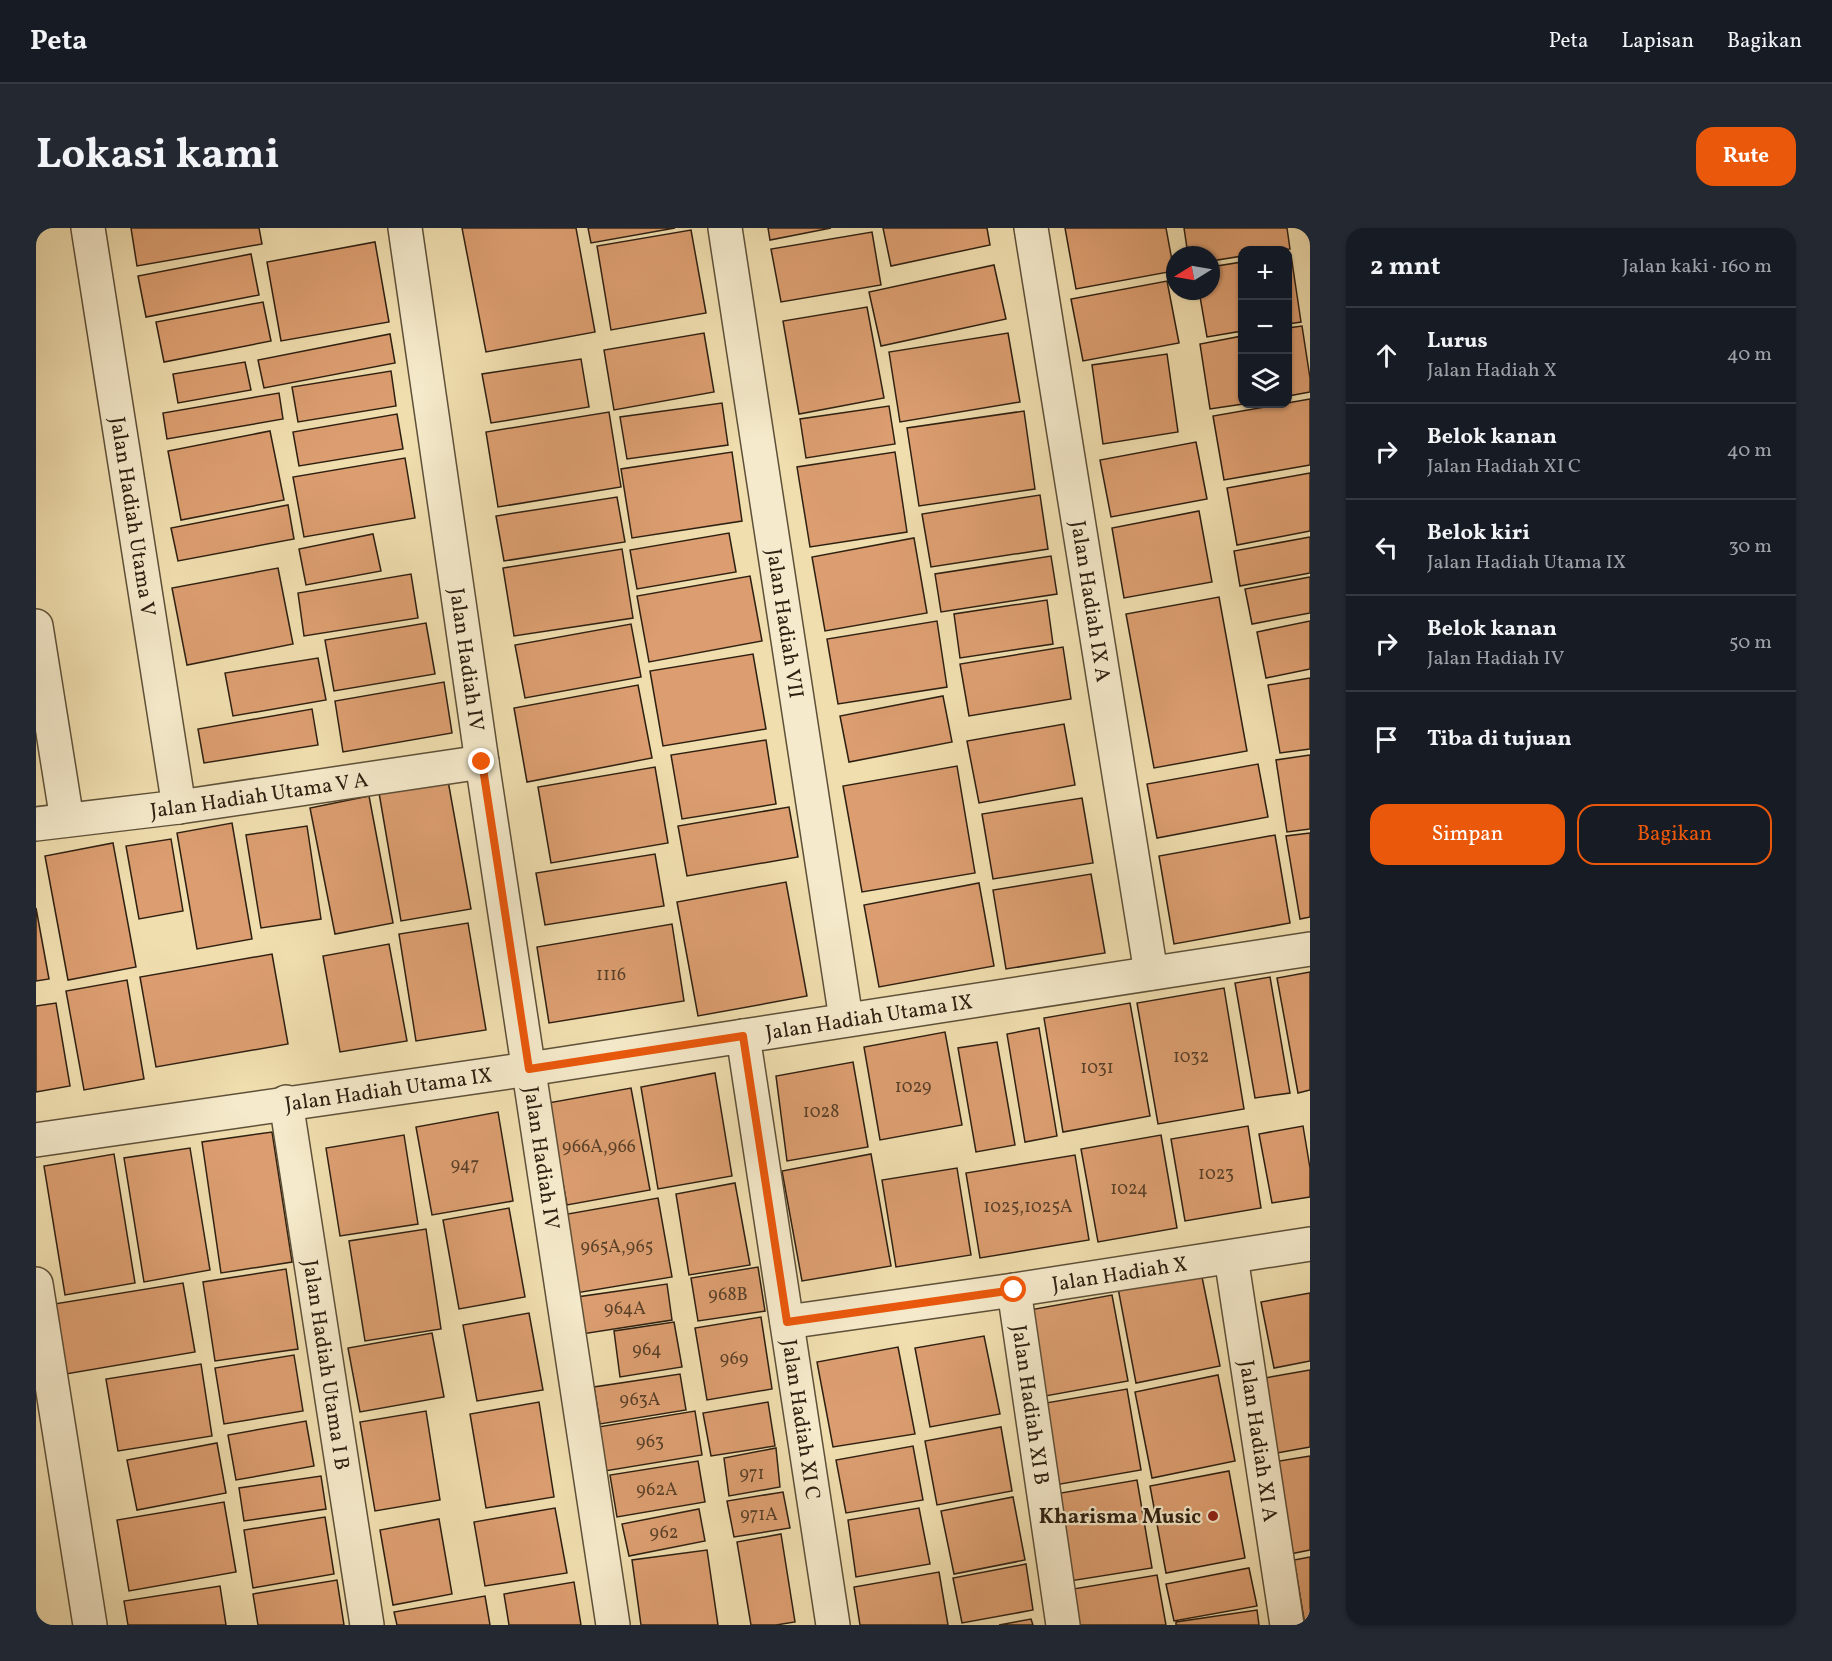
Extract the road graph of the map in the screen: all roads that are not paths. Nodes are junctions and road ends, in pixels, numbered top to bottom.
1 (88, 228) edge
2 (405, 228) edge
3 (725, 228) edge
4 (1031, 228) edge
5 (36, 626) edge
6 (482, 762) junction
7 (179, 807) junction
8 (51, 822) edge
9 (1310, 949) edge
10 (1151, 973) junction
11 (846, 1019) junction
12 (743, 1036) junction
13 (529, 1069) junction
14 (286, 1102) junction
15 (36, 1140) edge
16 (1310, 1244) edge
17 (1231, 1257) junction
18 (36, 1284) edge
19 (1014, 1290) junction
20 (787, 1322) junction
21 (90, 1625) edge
22 (367, 1625) edge
23 (614, 1625) edge
24 (833, 1625) edge
25 (1063, 1625) edge
26 (1287, 1625) edge

1 - 7 street, Jalan Hadiah Utama V
2 - 6 street, Jalan Hadiah IV
3 - 11 street, Jalan Hadiah VII
4 - 10 street, Jalan Hadiah IX A
5 - 8 street
6 - 7 street, Jalan Hadiah Utama V A
6 - 13 street, Jalan Hadiah IV
7 - 8 street, Jalan Hadiah Utama V A
9 - 10 street, Jalan Hadiah Utama IX
10 - 11 street, Jalan Hadiah Utama IX
11 - 12 street, Jalan Hadiah Utama IX
12 - 13 street, Jalan Hadiah Utama IX
12 - 20 street, Jalan Hadiah XI C
13 - 14 street, Jalan Hadiah Utama IX
13 - 23 street, Jalan Hadiah IV
14 - 15 street, Jalan Hadiah Utama IX
14 - 22 street, Jalan Hadiah Utama I B
16 - 17 street, Jalan Hadiah X
17 - 19 street, Jalan Hadiah X
17 - 26 street, Jalan Hadiah XI A
18 - 21 street
19 - 20 street, Jalan Hadiah X
19 - 25 street, Jalan Hadiah XI B
20 - 24 street, Jalan Hadiah XI C

